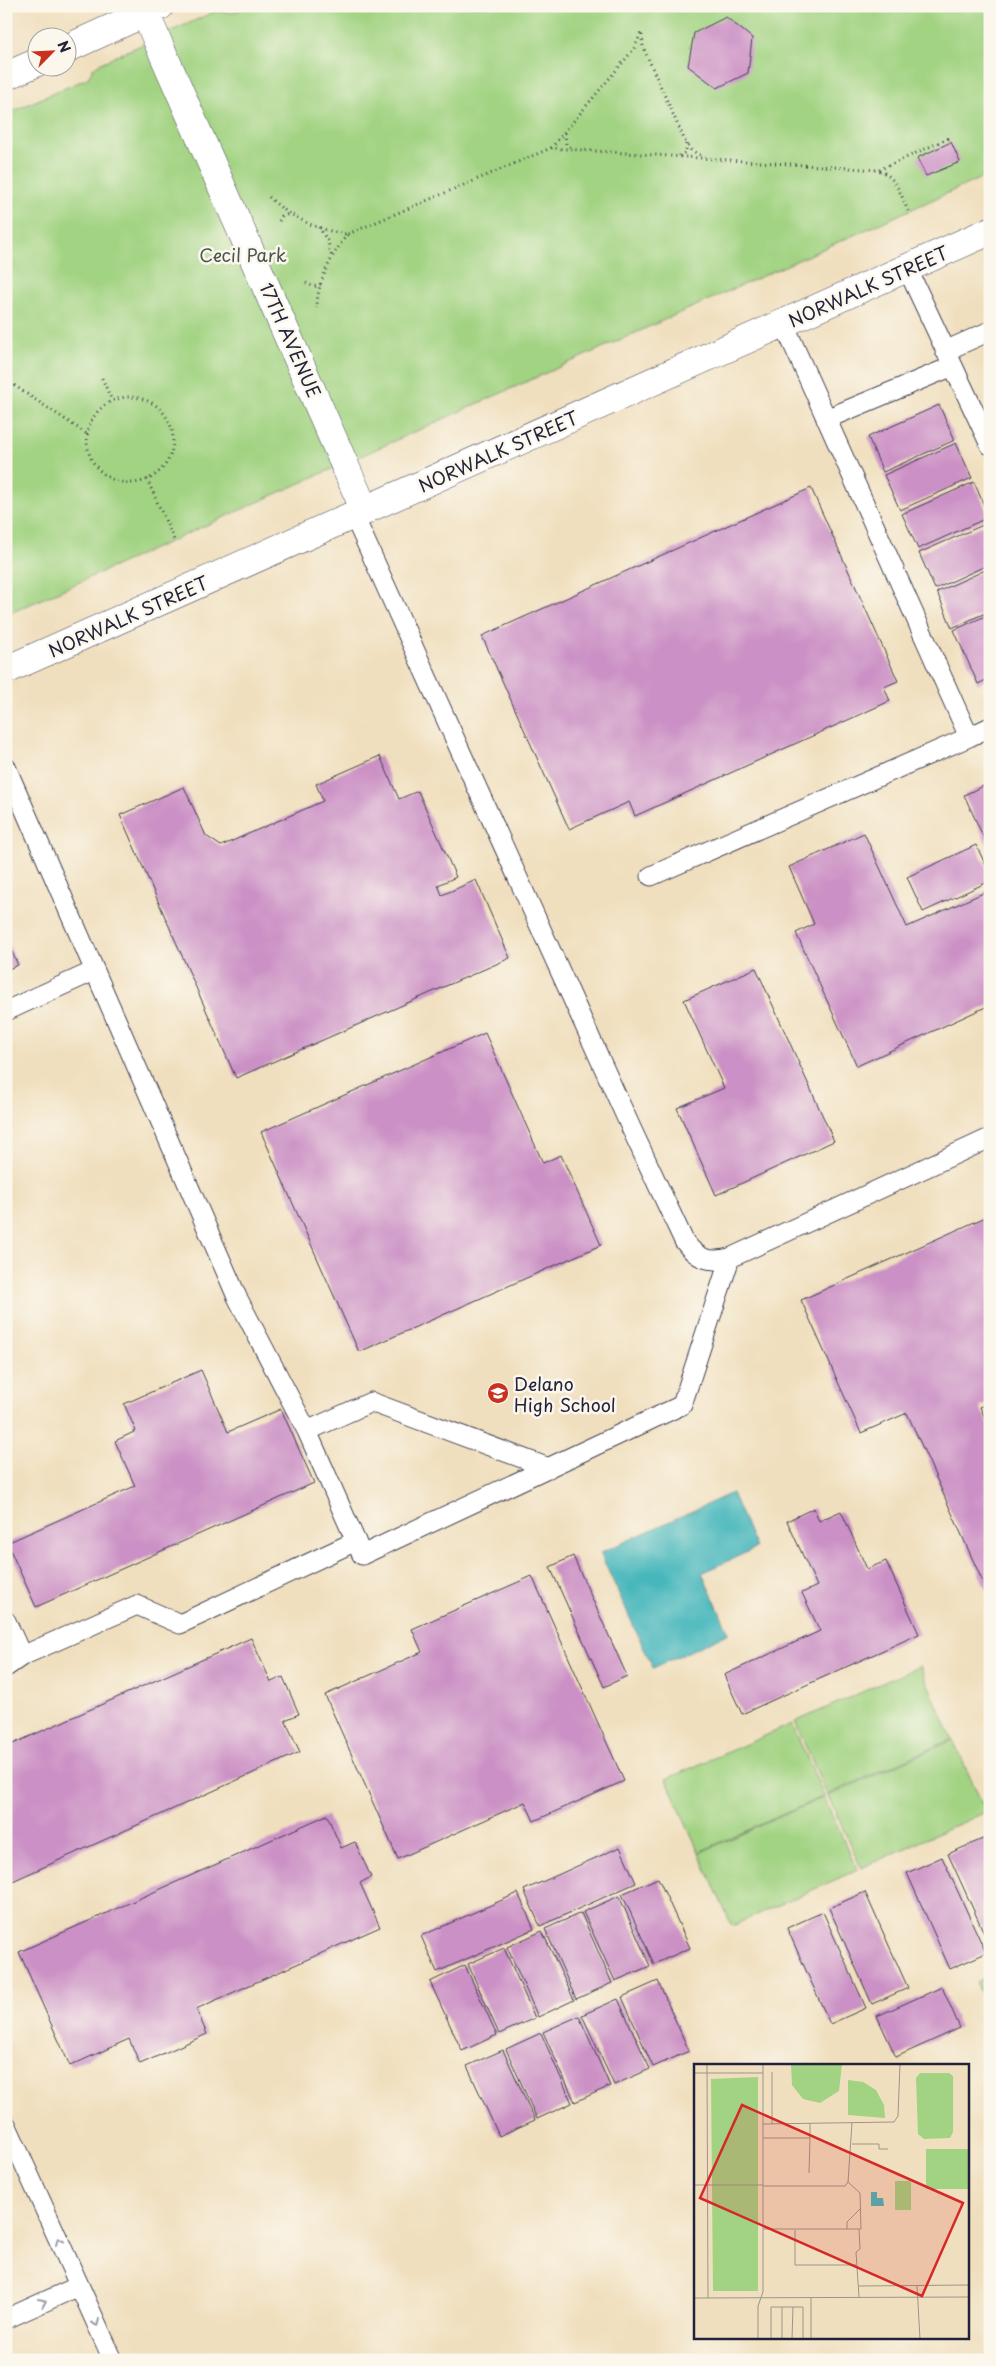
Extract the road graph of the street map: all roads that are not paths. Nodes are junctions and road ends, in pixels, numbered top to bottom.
1 (149, 9) edge
2 (78, 43) edge
3 (28, 66) edge
4 (6, 76) edge
5 (990, 231) edge
6 (907, 268) junction
7 (784, 324) junction
8 (990, 331) edge
9 (949, 358) junction
10 (826, 419) junction
11 (990, 445) edge
12 (360, 513) junction
13 (6, 670) edge
14 (990, 727) edge
15 (968, 737) junction
16 (6, 767) edge
17 (651, 876) dead end
18 (94, 972) junction
19 (6, 1011) edge
20 (990, 1138) edge
21 (730, 1258) junction
22 (307, 1431) junction
23 (549, 1468) junction
24 (356, 1541) junction
25 (6, 1621) edge
26 (22, 1656) junction
27 (6, 1667) edge
28 (6, 2124) edge
29 (79, 2286) junction
30 (6, 2319) edge
31 (113, 2360) edge

1 - 2 street
1 - 12 street, 17TH AVENUE
3 - 4 street
5 - 6 street, NORWALK STREET
6 - 7 street, NORWALK STREET
6 - 9 lane
7 - 10 lane
7 - 12 street, NORWALK STREET
8 - 9 lane
9 - 10 lane
9 - 11 lane
10 - 15 lane
12 - 13 street, NORWALK STREET
12 - 21 lane
14 - 15 lane
15 - 17 lane
16 - 18 lane
18 - 19 lane
18 - 22 lane
20 - 21 lane
21 - 23 lane
22 - 23 lane
22 - 24 lane
23 - 24 lane
24 - 26 lane
25 - 26 lane
26 - 27 lane
29 -> 28 lane
30 -> 29 lane
29 -> 31 lane

